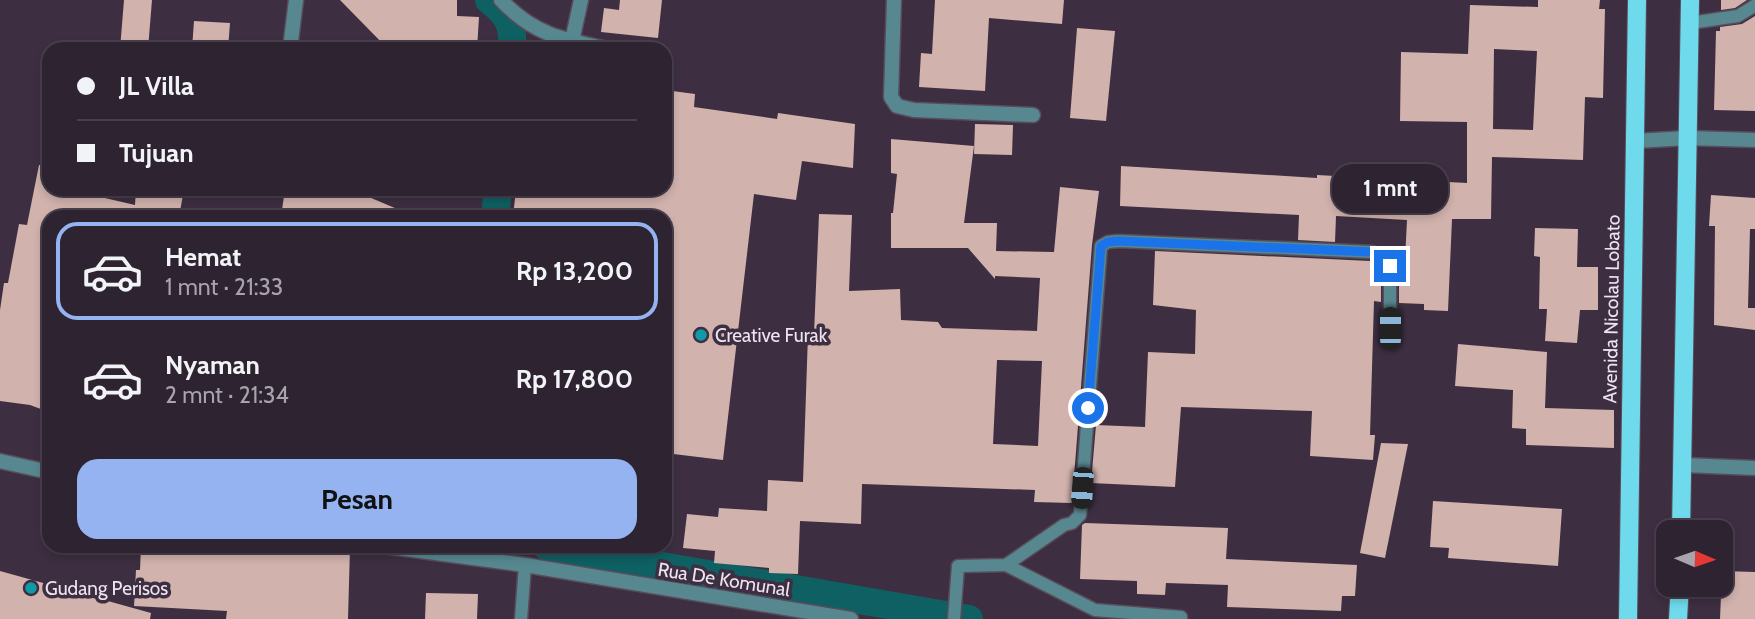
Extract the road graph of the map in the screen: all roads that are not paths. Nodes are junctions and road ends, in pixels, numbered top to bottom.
1 (296, 0) edge
2 (502, 0) edge
3 (581, 0) edge
4 (894, 0) edge
5 (1637, 0) edge
6 (1690, 0) edge
7 (1754, 6) edge
8 (1690, 23) junction
9 (572, 41) junction
10 (291, 42) edge
11 (576, 42) edge
12 (1033, 116) dead end
13 (1688, 138) junction
14 (1755, 140) edge
15 (1634, 141) junction
16 (1390, 328) dead end
17 (0, 461) edge
18 (1684, 465) junction
19 (1755, 468) edge
20 (42, 470) edge
21 (1682, 520) edge
22 (435, 553) edge
23 (525, 565) junction
24 (1006, 565) junction
25 (1679, 597) edge
26 (1181, 617) dead end
27 (521, 619) edge
28 (851, 619) edge
29 (954, 619) edge
30 (1628, 619) edge
31 (1678, 619) edge

1 - 10 street
2 - 9 street
3 - 9 street
4 - 12 street
5 - 15 main road, Avenida Nicolau Lobato
6 - 8 main road
7 - 8 lane
8 - 13 main road
9 - 11 street
13 - 14 street
13 - 15 street
13 - 18 main road
15 - 30 main road, Avenida Nicolau Lobato
16 - 24 lane
17 - 20 street
18 - 19 street
18 - 21 main road
22 - 23 street, Rua De Komunal
23 - 27 lane
23 - 28 street, Rua De Komunal
24 - 26 lane
24 - 29 lane
25 - 31 main road

